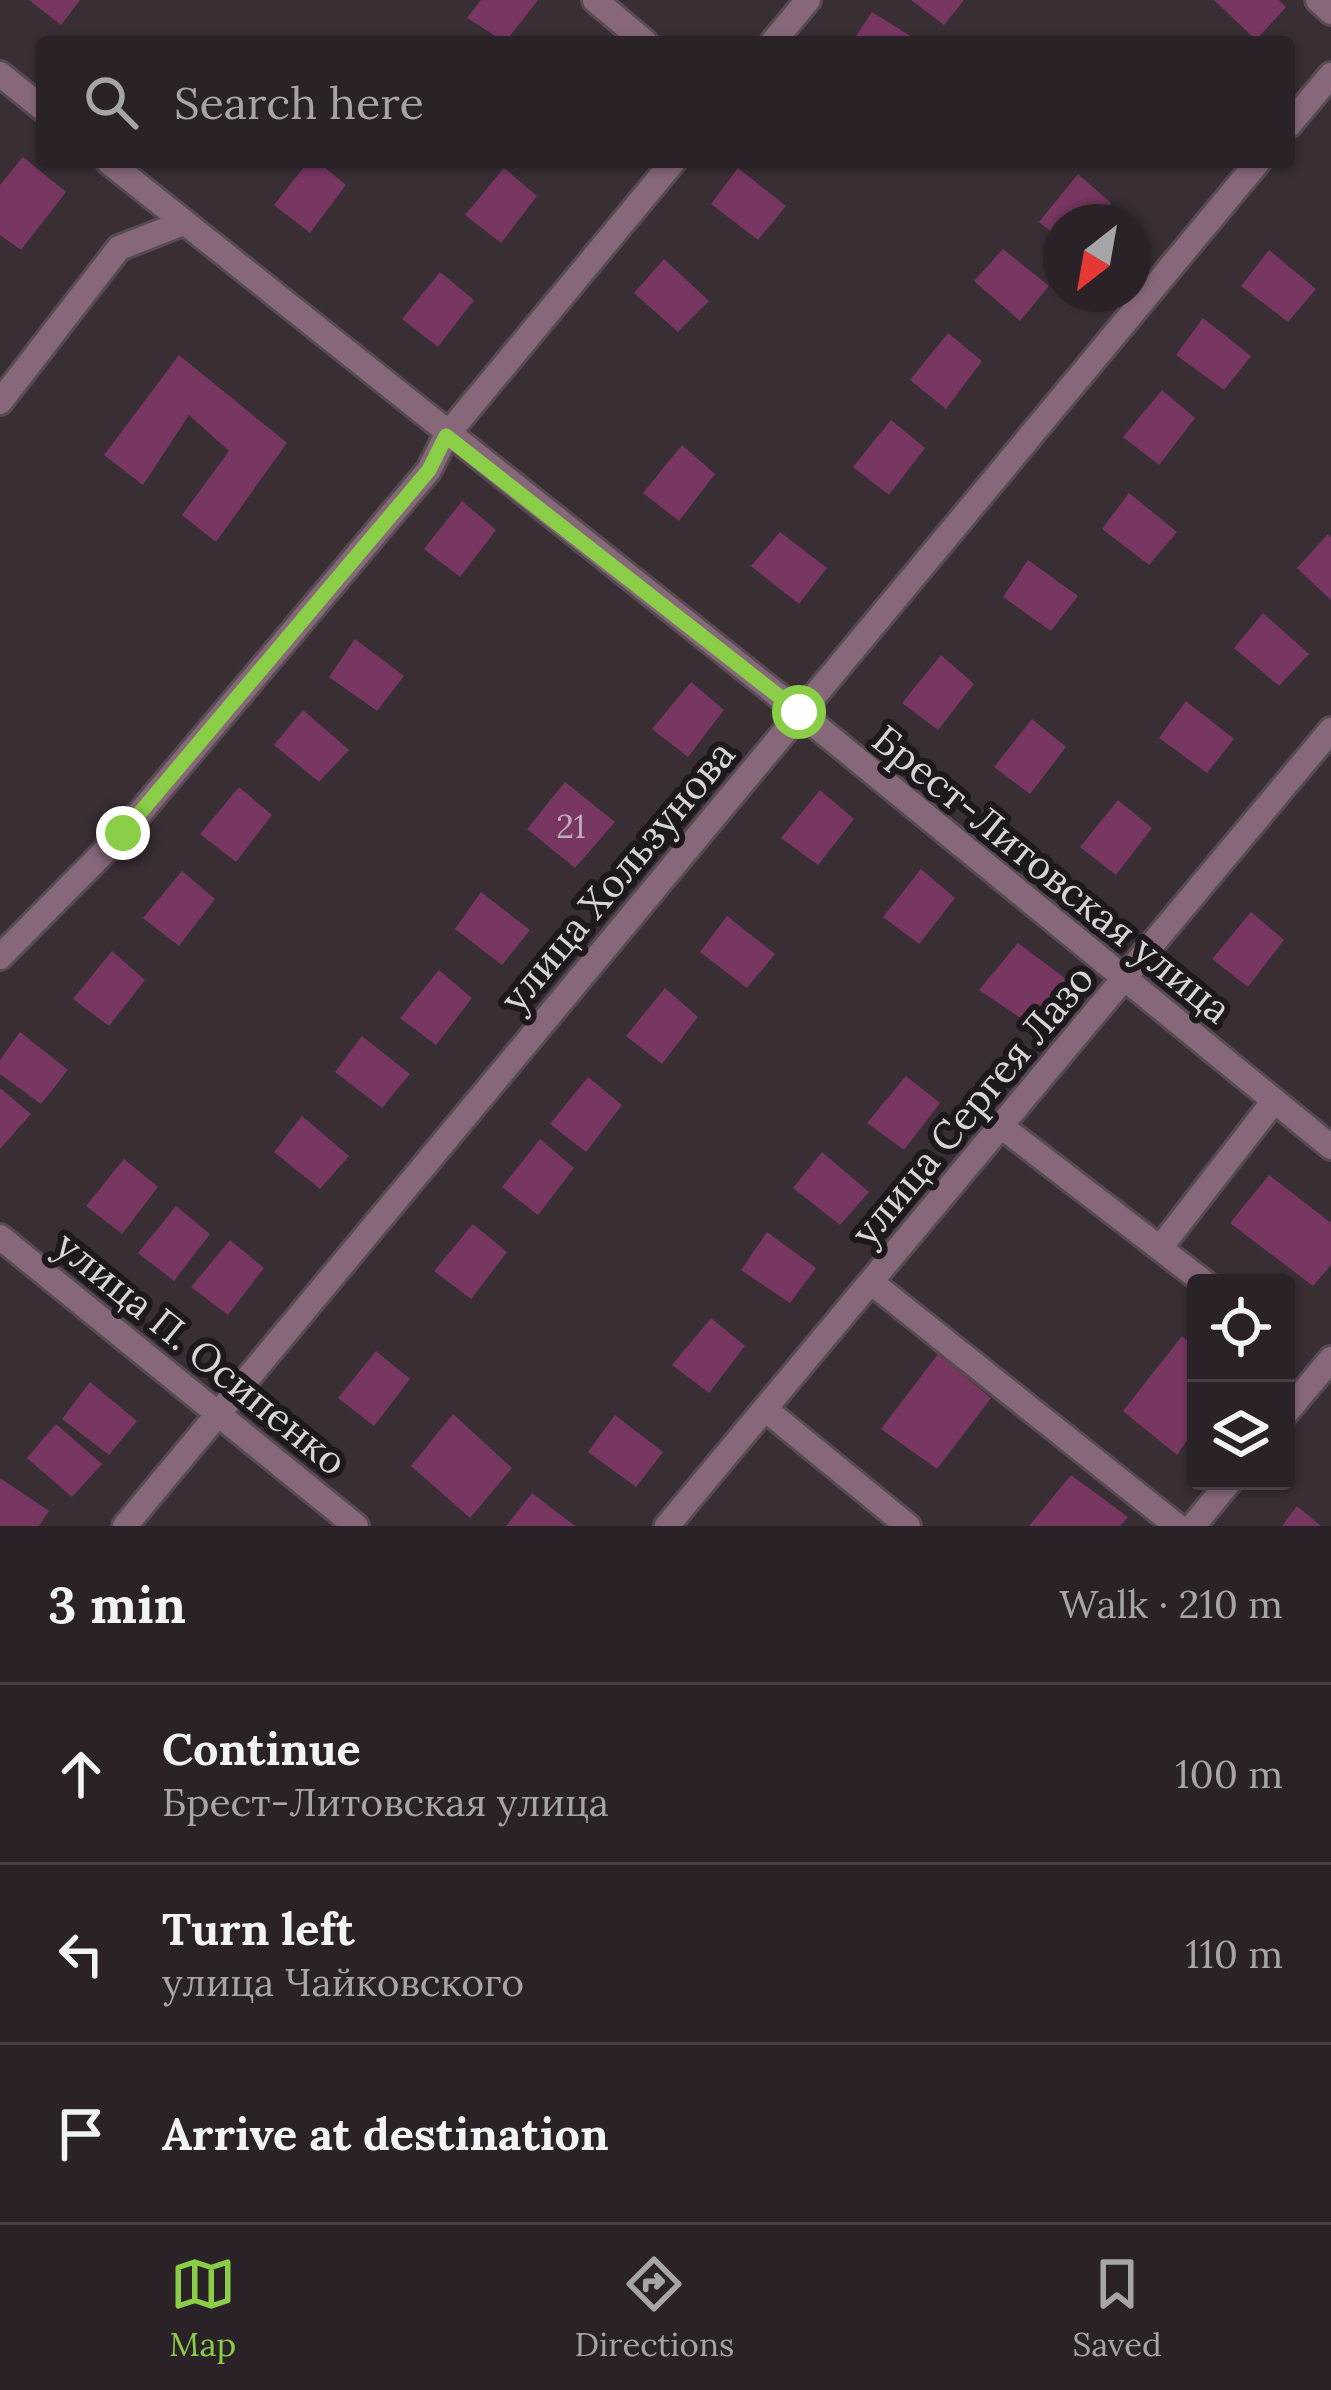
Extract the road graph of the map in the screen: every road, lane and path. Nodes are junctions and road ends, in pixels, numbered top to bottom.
1 (595, 0) edge
2 (808, 0) edge
3 (1318, 0) edge
4 (1331, 12) edge
5 (638, 36) edge
6 (778, 36) edge
7 (0, 74) edge
8 (1331, 75) edge
9 (36, 103) edge
10 (1295, 118) edge
11 (116, 168) edge
12 (668, 168) edge
13 (1253, 168) edge
14 (183, 223) junction
15 (0, 402) edge
16 (446, 436) junction
17 (799, 712) junction
18 (1331, 730) edge
19 (0, 957) edge
20 (1123, 980) junction
21 (1274, 1101) junction
22 (1001, 1126) junction
23 (1331, 1147) edge
24 (0, 1237) edge
25 (1160, 1248) junction
26 (1193, 1274) edge
27 (871, 1282) junction
28 (1331, 1359) edge
29 (1295, 1403) edge
30 (765, 1409) junction
31 (220, 1414) junction
32 (1223, 1490) edge
33 (125, 1526) edge
34 (356, 1526) edge
35 (667, 1526) edge
36 (908, 1526) edge
37 (1177, 1526) edge
38 (1193, 1526) edge

1 - 5 street
2 - 6 street
3 - 4 street
7 - 9 street
8 - 10 street
11 - 14 street, Брест-Литовская улица
12 - 16 street
13 - 17 street, улица Хользунова
14 - 15 street
14 - 16 street, Брест-Литовская улица
16 - 17 street, Брест-Литовская улица
16 - 19 street
17 - 20 street, Брест-Литовская улица
17 - 31 street, улица Хользунова
18 - 20 street, улица Сергея Лазо
20 - 21 street, Брест-Литовская улица
20 - 22 street, улица Сергея Лазо
21 - 23 street, Брест-Литовская улица
21 - 25 street
22 - 25 street
22 - 27 street, улица Сергея Лазо
24 - 31 street, улица П. Осипенко
25 - 26 street
27 - 30 street, улица Сергея Лазо
27 - 37 street
28 - 29 street
30 - 35 street, улица Сергея Лазо
30 - 36 street
31 - 33 street, улица Хользунова
31 - 34 street, улица П. Осипенко
32 - 38 street

